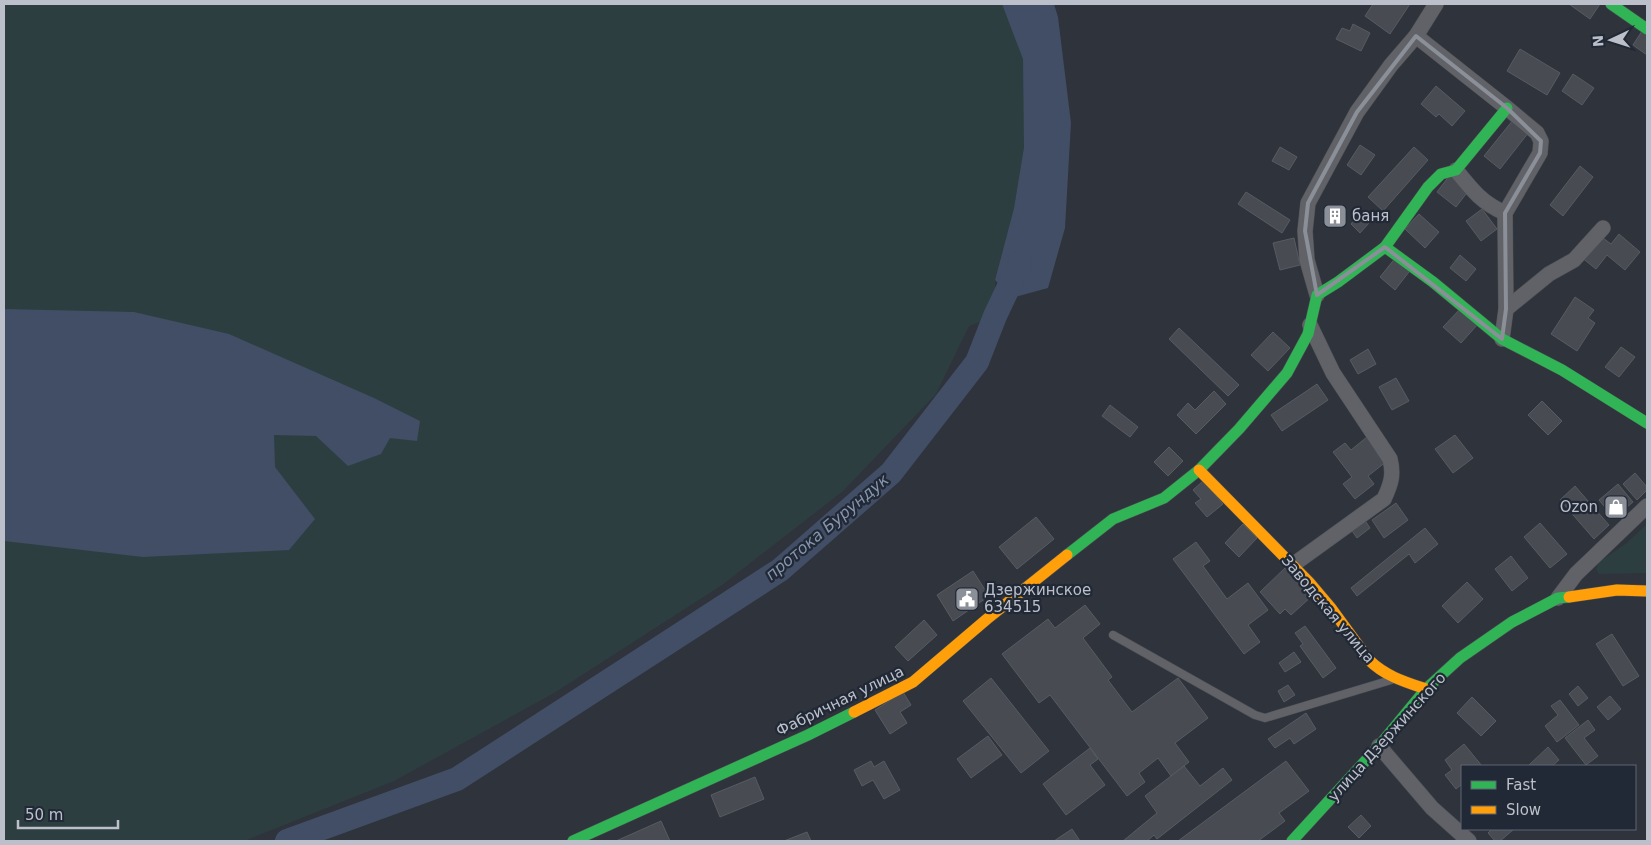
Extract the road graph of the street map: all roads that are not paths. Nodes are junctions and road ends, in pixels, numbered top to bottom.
1 (1436, 4) edge
2 (1611, 4) edge
3 (1647, 29) edge
4 (1416, 36) junction
5 (1507, 108) junction
6 (1456, 170) junction
7 (1505, 213) junction
8 (1603, 228) dead end
9 (1385, 247) junction
10 (1316, 295) junction
11 (1506, 309) junction
12 (1310, 326) junction
13 (1502, 339) junction
14 (1647, 423) edge
15 (1199, 470) junction
16 (1647, 506) edge
17 (1294, 564) junction
18 (1647, 591) edge
19 (1558, 598) junction
20 (1113, 635) dead end
21 (1397, 678) junction
22 (1426, 689) junction
23 (1379, 746) junction
24 (572, 841) edge
25 (1292, 841) edge
26 (1469, 841) edge

1 - 4 street
2 - 3 street
4 - 5 street
4 - 10 street
5 - 6 street
5 - 7 street
6 - 7 street
6 - 9 street
7 - 11 street
8 - 11 street
9 - 10 street
9 - 13 street
10 - 12 street
11 - 13 street
12 - 15 street
12 - 17 street
13 - 14 street
15 - 17 street, Заводская улица
15 - 24 street, Фабричная улица
16 - 19 street, улица Дзержинского
17 - 21 street, Заводская улица
18 - 19 street
19 - 22 street, улица Дзержинского
20 - 21 lane
21 - 22 street, Заводская улица
22 - 23 street, улица Дзержинского
23 - 25 street, улица Дзержинского
23 - 26 street

